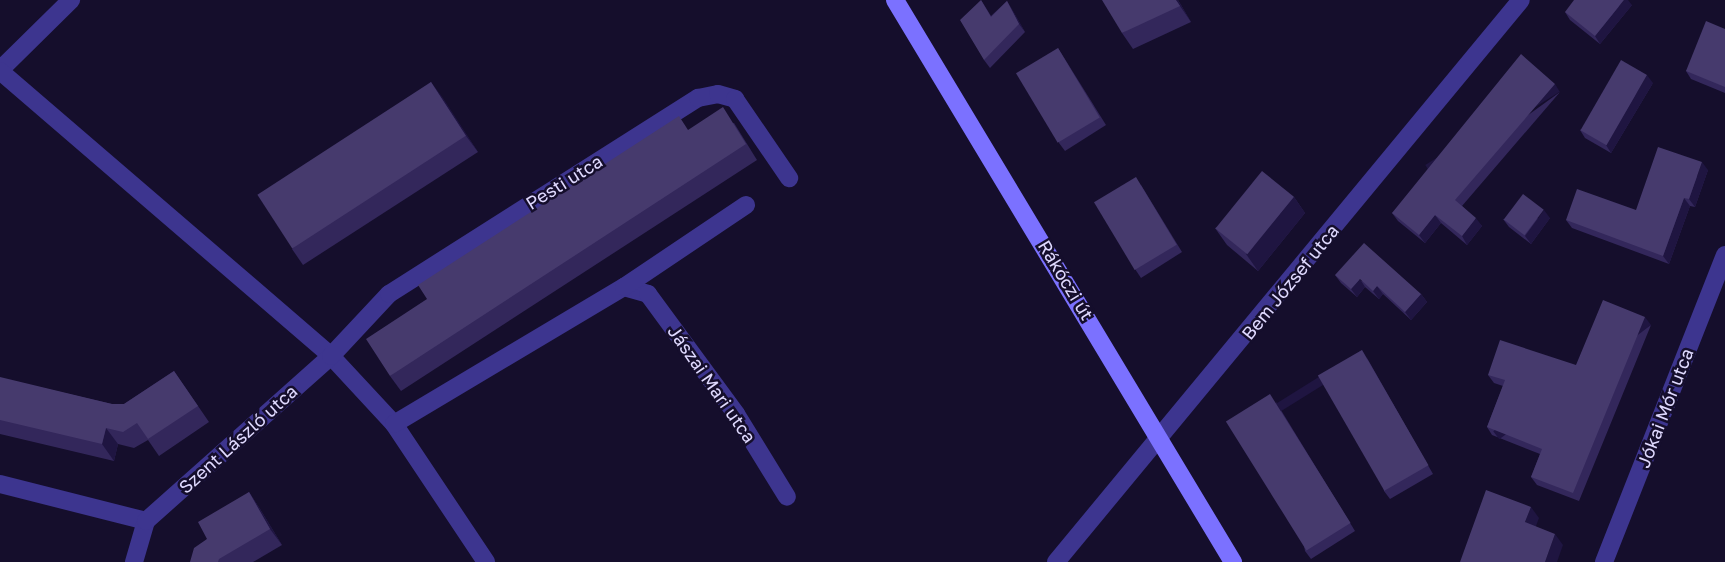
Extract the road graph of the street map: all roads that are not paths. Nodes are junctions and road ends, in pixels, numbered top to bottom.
1 (71, 0) edge
2 (895, 0) edge
3 (1521, 0) edge
4 (0, 70) edge
5 (789, 178) dead end
6 (746, 205) dead end
7 (1725, 255) edge
8 (624, 288) junction
9 (331, 356) junction
10 (394, 424) junction
11 (1162, 439) junction
12 (0, 484) edge
13 (787, 497) dead end
14 (146, 521) junction
15 (134, 562) edge
16 (486, 562) edge
17 (1056, 562) edge
18 (1233, 562) edge
19 (1604, 562) edge

1 - 4 street
2 - 11 street, Rákóczi út
3 - 11 street, Bem József utca
4 - 9 street
5 - 9 street, Pesti utca
6 - 8 street
7 - 19 street, Jókai Mór utca
8 - 10 street
8 - 13 street, Jászai Mari utca
9 - 10 street
9 - 14 street, Szent László utca
10 - 16 street
11 - 17 street, Bem József utca
11 - 18 street, Rákóczi út
12 - 14 street
14 - 15 street

